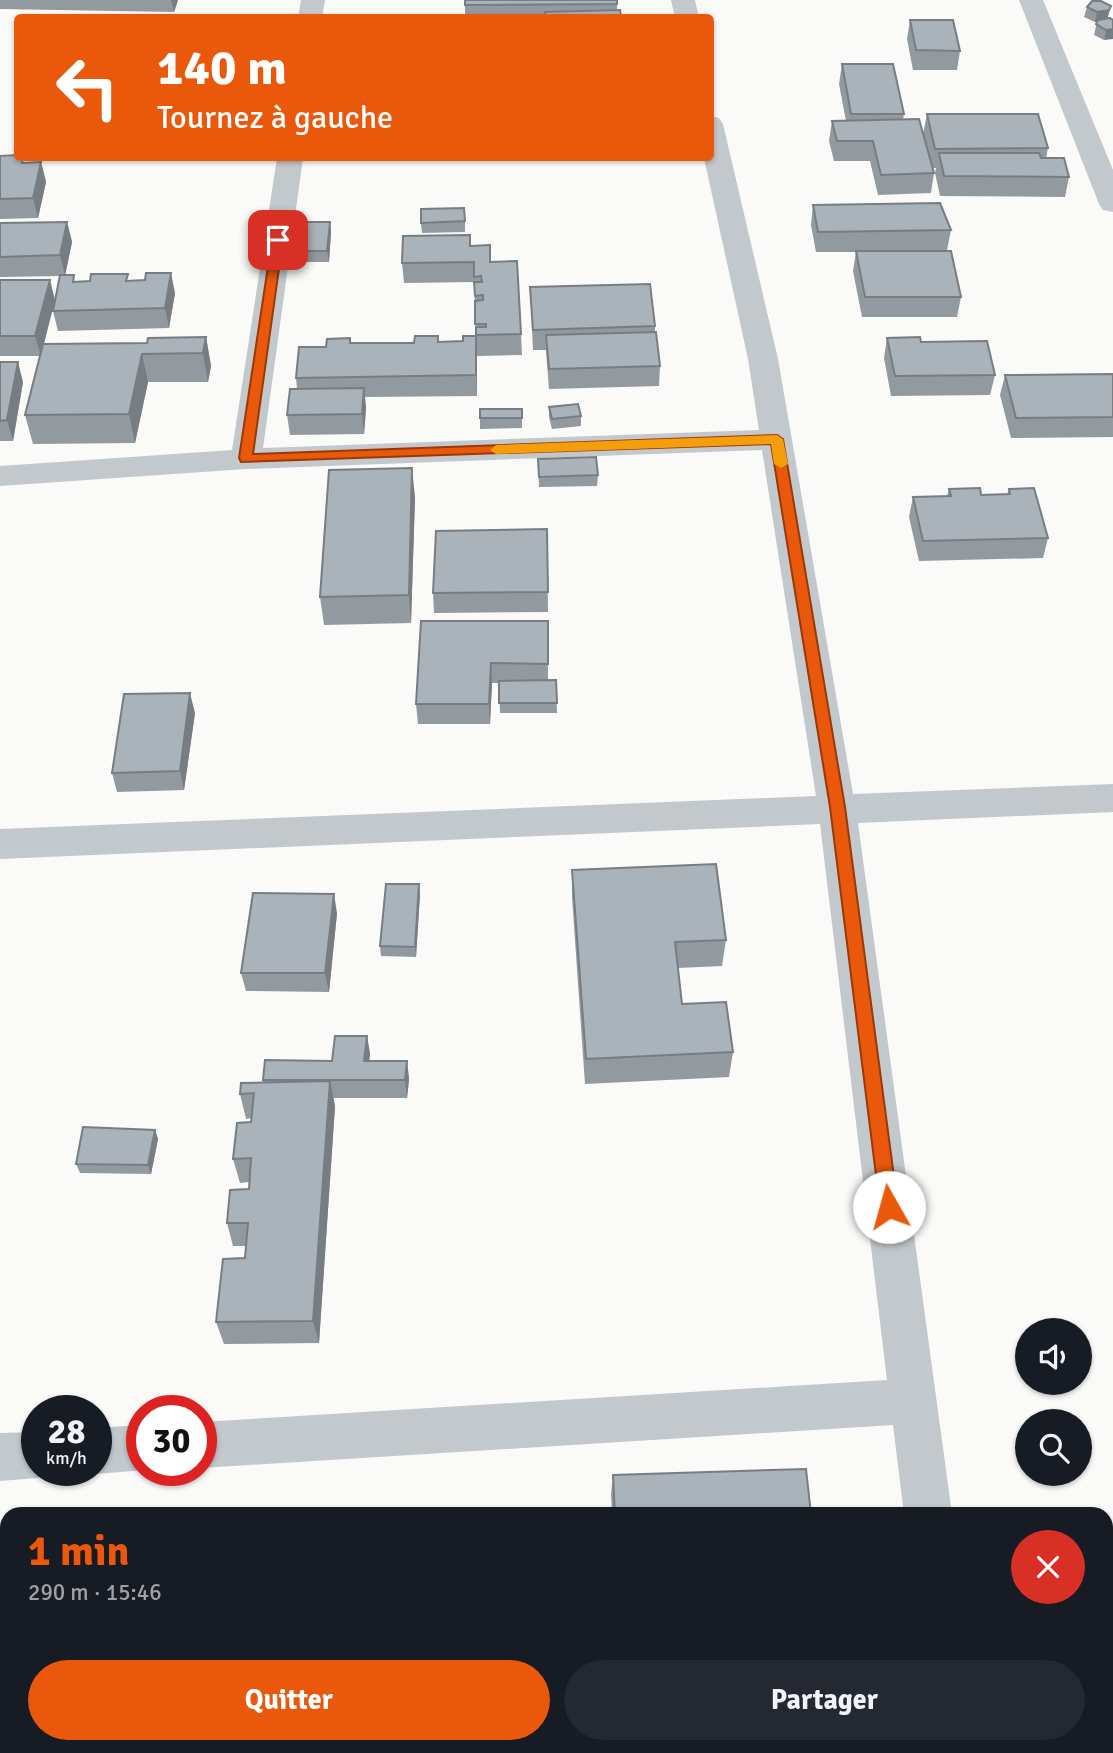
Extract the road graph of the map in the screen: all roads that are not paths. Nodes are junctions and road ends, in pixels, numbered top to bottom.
1 (1031, 0) edge
2 (714, 142) edge
3 (290, 161) edge
4 (1113, 204) edge
5 (777, 439) junction
6 (246, 458) junction
7 (0, 476) edge
8 (1113, 798) edge
9 (837, 807) junction
10 (0, 844) edge
11 (914, 1401) junction
12 (217, 1444) edge
13 (21, 1456) edge
14 (0, 1457) edge
15 (927, 1507) edge

1 - 4 street
2 - 5 street
3 - 6 street
5 - 6 street
5 - 9 street
6 - 7 street
8 - 9 street
9 - 10 street
9 - 11 street
11 - 12 street
11 - 15 street
13 - 14 street

